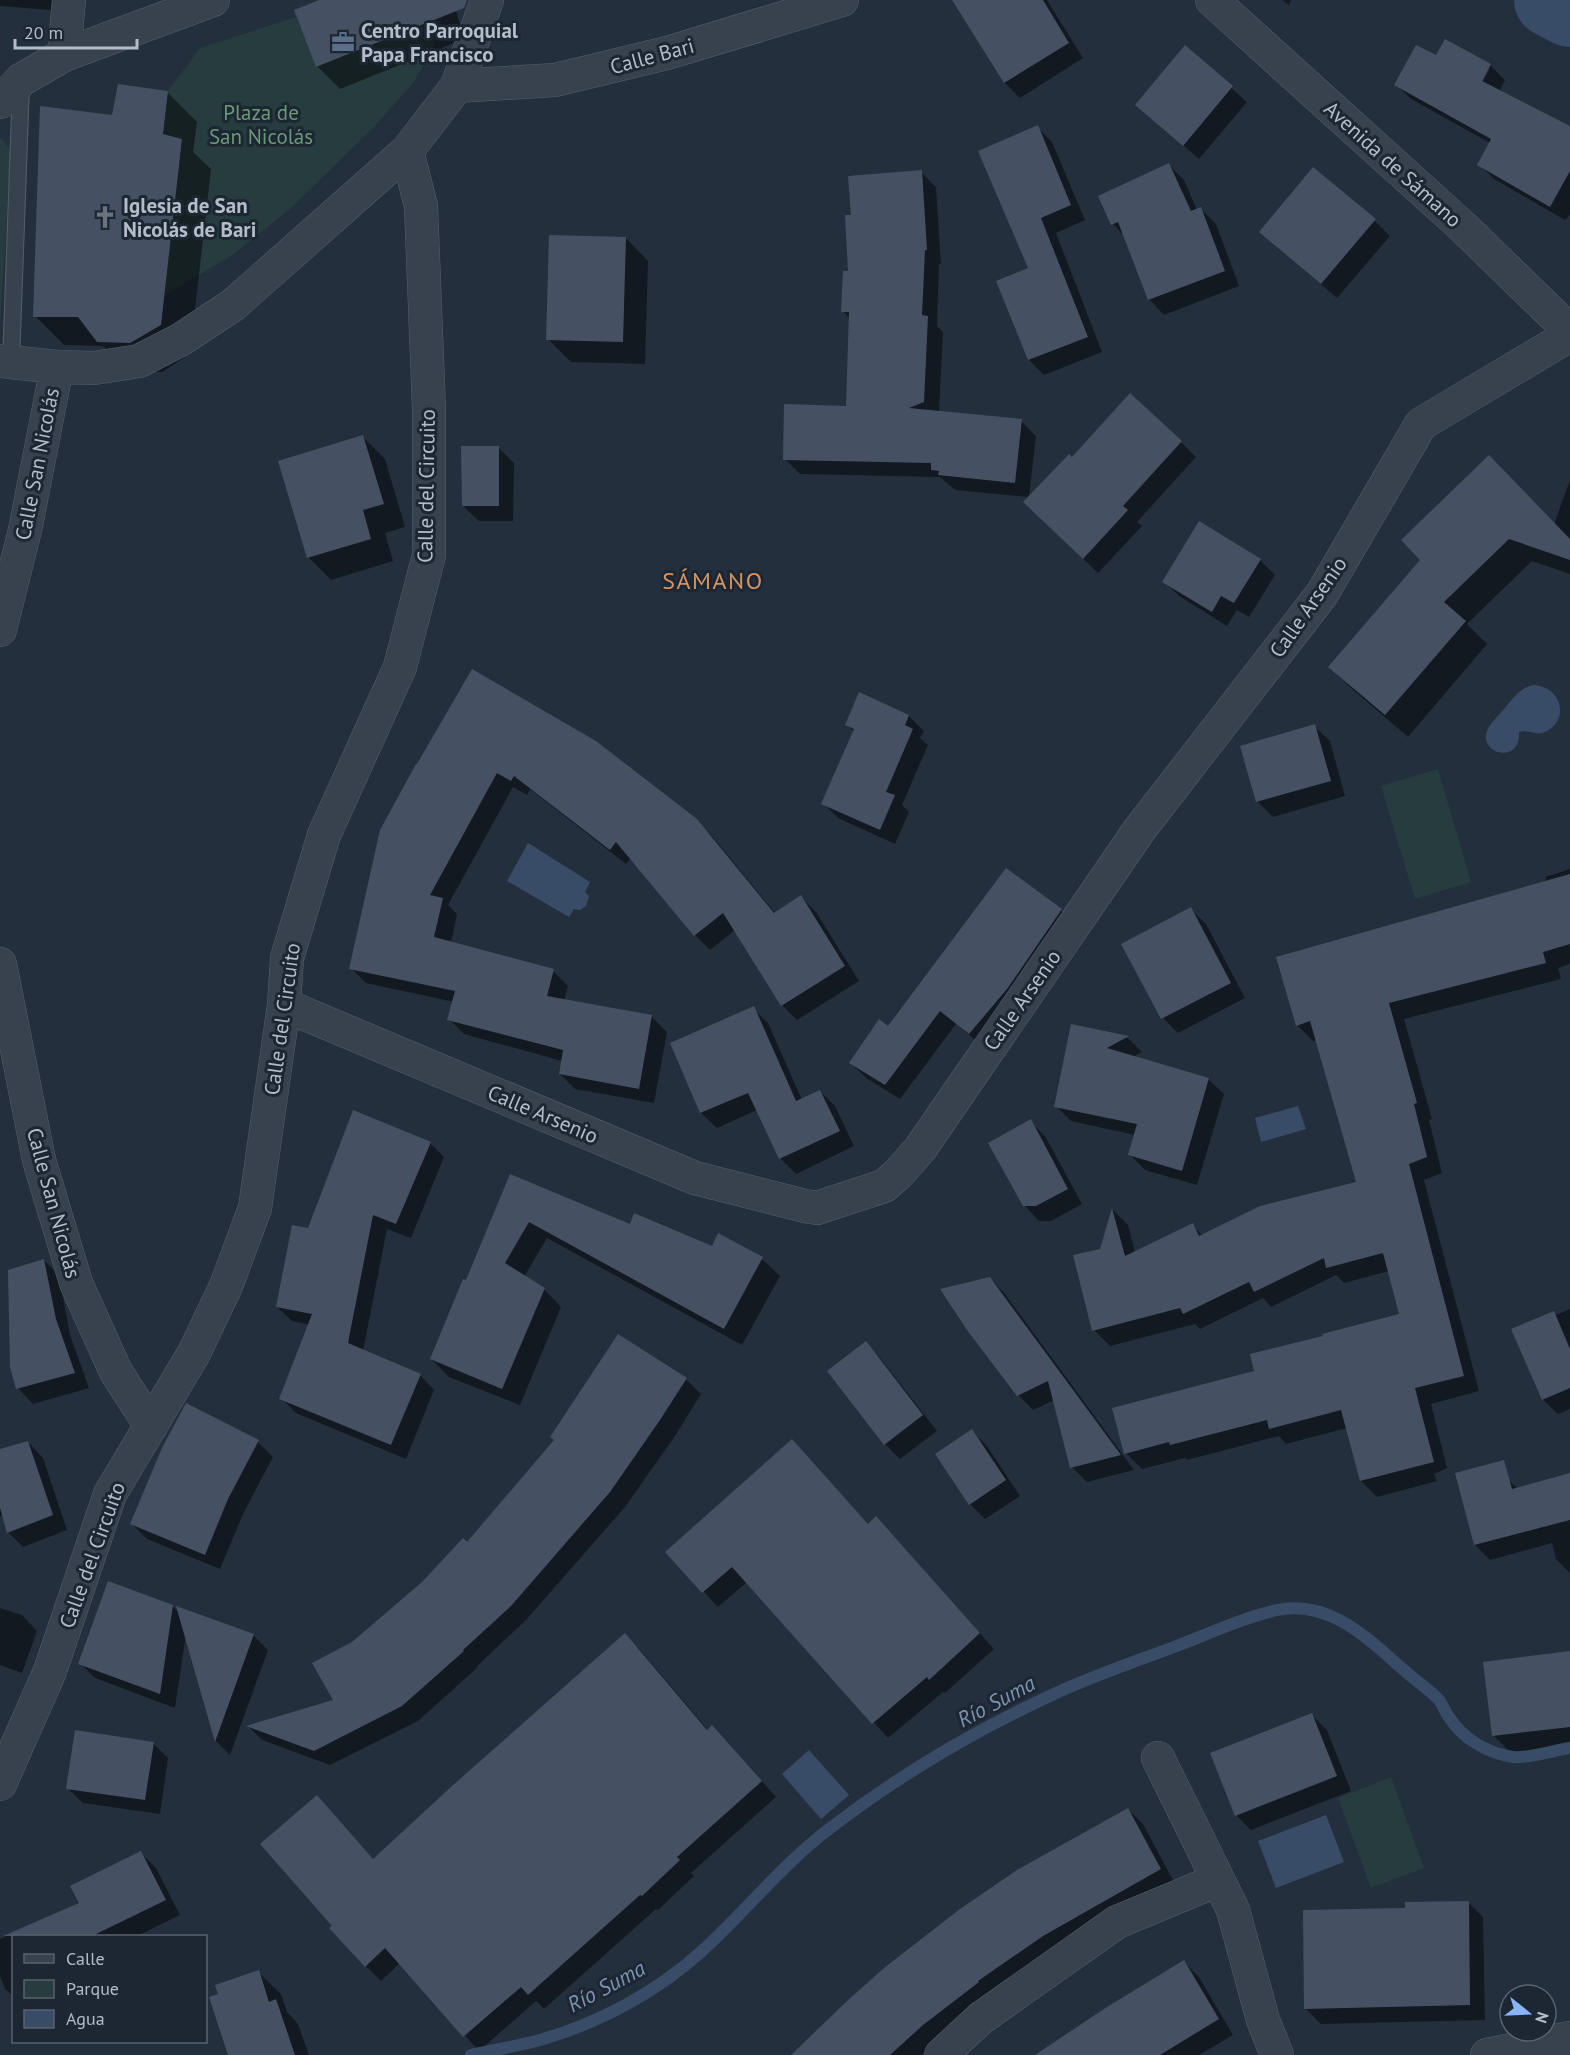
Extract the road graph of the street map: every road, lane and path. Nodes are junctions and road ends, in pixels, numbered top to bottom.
1 (69, 0) edge
2 (213, 0) edge
3 (488, 0) edge
4 (842, 0) edge
5 (1212, 0) edge
6 (64, 55) junction
7 (457, 86) junction
8 (10, 91) edge
9 (407, 152) junction
10 (1570, 333) edge
11 (5, 362) edge
12 (57, 367) junction
13 (0, 630) edge
14 (0, 964) edge
15 (284, 1005) junction
16 (151, 1426) junction
17 (1158, 1758) dead end
18 (0, 1784) edge
19 (1218, 1880) junction
20 (1570, 2037) edge
21 (941, 2055) edge
22 (1277, 2055) edge
23 (1487, 2055) edge

1 - 6 street
2 - 6 street
3 - 7 street
4 - 7 street, Calle Bari
5 - 10 street, Avenida de Sámano
6 - 8 street
7 - 9 street
8 - 11 lane
9 - 12 street
9 - 15 street, Calle del Circuito
10 - 15 street, Calle Arsenio
11 - 12 street
12 - 13 street, Calle San Nicolás
14 - 16 street, Calle San Nicolás
15 - 16 street, Calle del Circuito
16 - 18 street, Calle del Circuito
17 - 19 street
19 - 21 street
19 - 22 street
20 - 23 street

